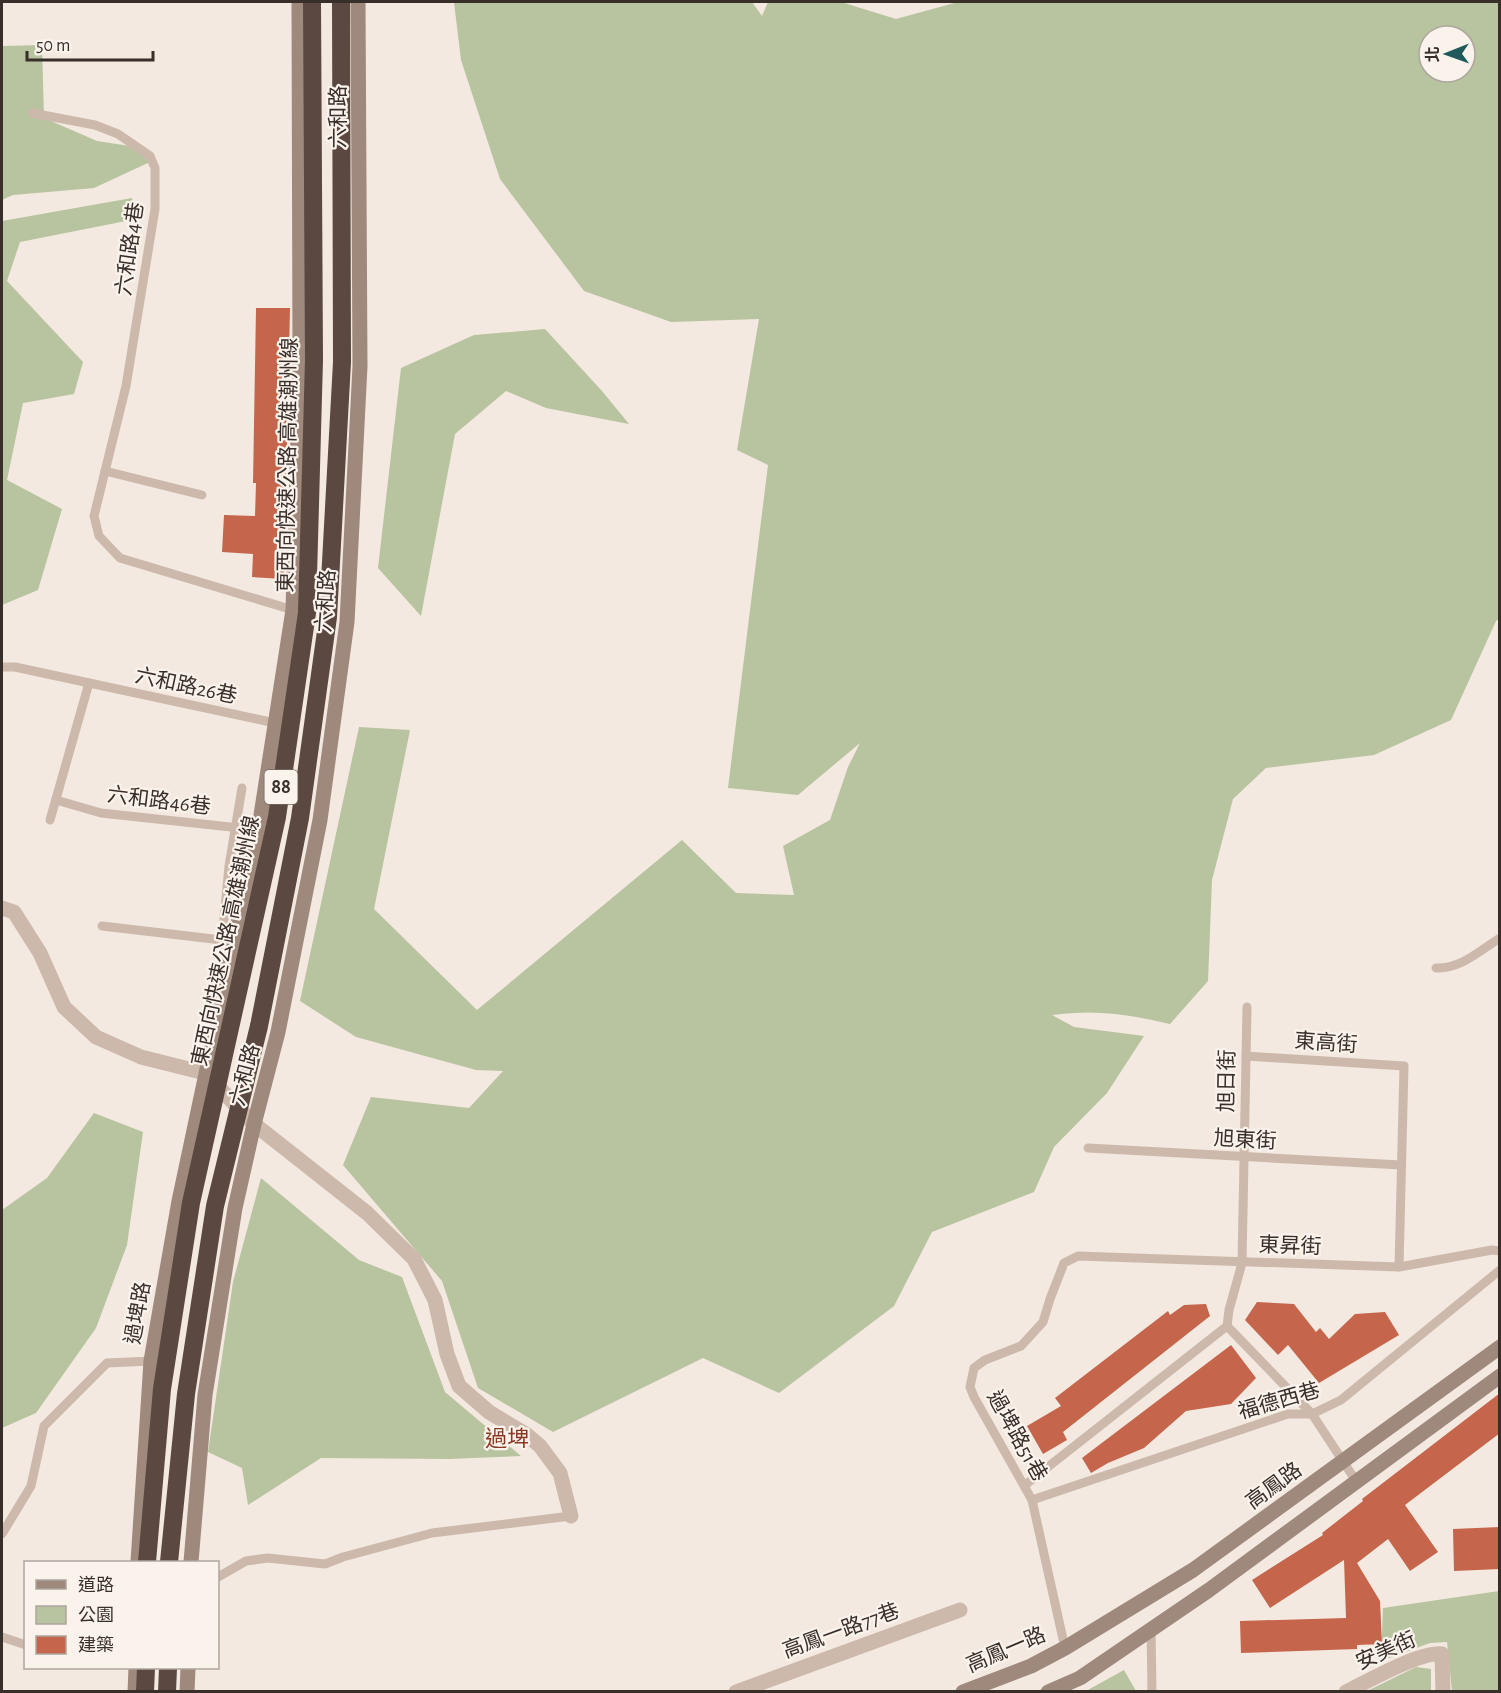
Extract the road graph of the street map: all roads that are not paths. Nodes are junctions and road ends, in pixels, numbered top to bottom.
1 (298, 2) edge
2 (312, 2) edge
3 (341, 2) edge
4 (358, 2) edge
5 (32, 113) dead end
6 (105, 471) junction
7 (202, 495) dead end
8 (292, 610) junction
9 (2, 667) edge
10 (89, 683) junction
11 (275, 723) junction
12 (242, 788) dead end
13 (56, 800) junction
14 (50, 820) dead end
15 (235, 828) junction
16 (258, 830) junction
17 (2, 908) edge
18 (102, 926) dead end
19 (1500, 938) edge
20 (222, 940) junction
21 (1436, 968) dead end
22 (225, 988) junction
23 (1247, 1007) dead end
24 (1246, 1056) junction
25 (205, 1073) junction
26 (254, 1124) junction
27 (1088, 1148) dead end
28 (1244, 1158) junction
29 (1401, 1165) junction
30 (1500, 1251) edge
31 (1078, 1256) joint
32 (1242, 1263) junction
33 (1399, 1267) junction
34 (1500, 1270) edge
35 (1227, 1326) junction
36 (1500, 1347) edge
37 (151, 1361) junction
38 (1500, 1376) edge
39 (1312, 1414) junction
40 (1343, 1461) junction
41 (1356, 1481) junction
42 (1025, 1485) junction
43 (1032, 1500) junction
44 (571, 1516) joint
45 (2, 1534) edge
46 (138, 1561) edge
47 (147, 1561) edge
48 (169, 1561) edge
49 (191, 1561) edge
50 (219, 1576) edge
51 (960, 1610) dead end
52 (1151, 1628) junction
53 (2, 1637) edge
54 (24, 1644) edge
55 (1065, 1648) junction
56 (135, 1669) edge
57 (146, 1669) edge
58 (168, 1669) edge
59 (188, 1669) edge
60 (135, 1692) edge
61 (145, 1692) edge
62 (167, 1692) edge
63 (187, 1692) edge
64 (736, 1692) edge
65 (963, 1692) edge
66 (1048, 1692) edge
67 (1152, 1692) edge
68 (1346, 1692) edge
69 (1443, 1692) edge

1 - 8 main road, 六和路
2 - 47 highway, 東西向快速公路 高雄潮州線 / 88
3 - 48 highway, 東西向快速公路 高雄潮州線 / 88
4 - 26 main road, 六和路
5 - 6 lane, 六和路4巷
6 - 7 lane
6 - 8 lane, 六和路4巷
8 - 11 main road, 六和路
9 - 10 lane, 六和路26巷
10 - 11 lane, 六和路26巷
10 - 13 lane
11 - 16 main road, 六和路
12 - 15 lane
13 - 14 lane
13 - 15 lane, 六和路46巷
15 - 16 lane, 六和路46巷
15 - 20 lane
16 - 22 main road, 六和路
17 - 25 street, 六和路
18 - 20 lane
19 - 21 lane
20 - 22 lane
22 - 25 main road, 六和路
23 - 24 lane, 旭日街
24 - 28 lane, 旭日街
24 - 29 lane, 東高街
25 - 26 street, 六和路
25 - 37 main road, 過埤路
26 - 44 street
26 - 49 main road
27 - 28 lane, 旭東街
28 - 29 lane, 旭東街
28 - 32 lane, 旭日街
29 - 33 lane
30 - 33 lane, 東昇街
31 - 32 lane, 東昇街
31 - 42 lane, 過埤路51巷
32 - 33 lane, 東昇街
32 - 35 lane, 旭日街
34 - 39 lane, 福德西巷
35 - 39 lane
35 - 42 lane
36 - 40 main road, 高鳳路
37 - 45 lane
37 - 46 main road, 過埤路
38 - 41 main road
39 - 40 lane
39 - 43 lane, 福德西巷
40 - 41 lane
40 - 55 main road, 高鳳路
41 - 52 main road
42 - 43 lane, 過埤路51巷
43 - 55 lane, 過埤路51巷
44 - 50 lane
51 - 64 street, 高鳳一路77巷
52 - 66 main road
52 - 67 lane
53 - 54 lane
55 - 65 main road, 高鳳一路
56 - 60 main road
57 - 61 highway
58 - 62 highway
59 - 63 main road
68 - 69 street, 安美街

